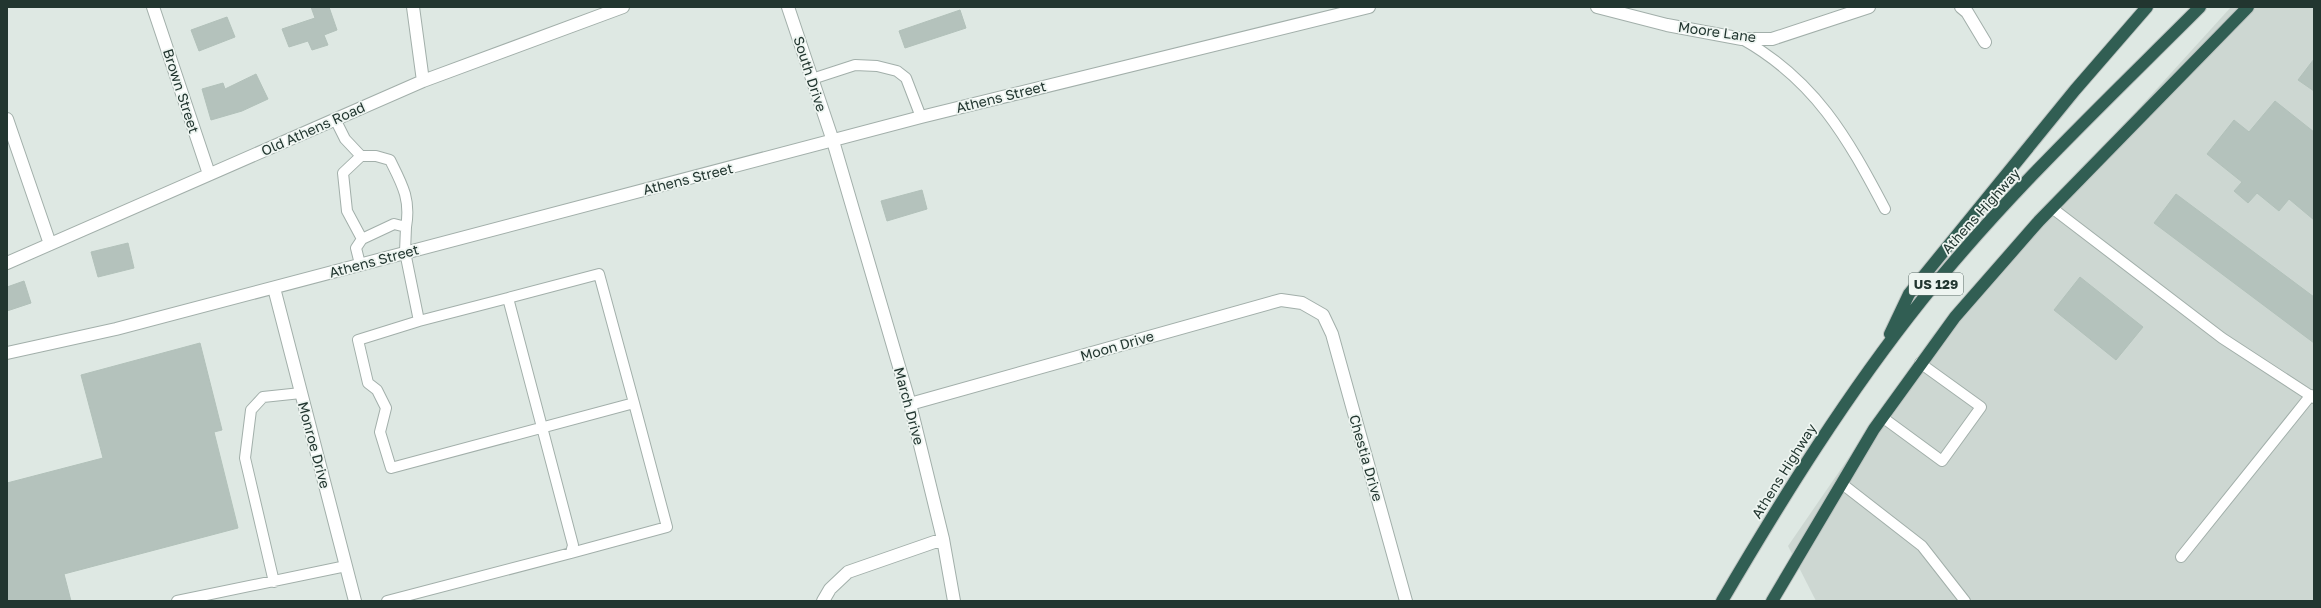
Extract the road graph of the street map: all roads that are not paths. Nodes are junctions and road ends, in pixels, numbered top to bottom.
1 (153, 7) edge
2 (413, 7) edge
3 (623, 7) edge
4 (788, 7) edge
5 (1369, 7) edge
6 (1597, 7) edge
7 (1869, 7) edge
8 (1961, 7) edge
9 (2147, 7) edge
10 (2200, 7) edge
11 (2248, 7) edge
12 (1742, 39) junction
13 (1985, 42) dead end
14 (812, 79) junction
15 (423, 81) junction
16 (921, 116) junction
17 (7, 119) edge
18 (335, 120) junction
19 (833, 141) junction
20 (361, 156) junction
21 (209, 174) junction
22 (2052, 208) junction
23 (1885, 209) dead end
24 (406, 227) junction
25 (362, 239) junction
26 (50, 244) junction
27 (405, 252) junction
28 (7, 263) edge
29 (360, 264) junction
30 (274, 288) junction
31 (508, 298) junction
32 (1323, 315) joint
33 (419, 321) junction
34 (7, 353) edge
35 (1881, 354) junction
36 (1920, 363) junction
37 (301, 393) junction
38 (2312, 397) edge
39 (634, 403) junction
40 (910, 404) junction
41 (1882, 417) junction
42 (543, 427) junction
43 (1841, 483) junction
44 (943, 539) junction
45 (571, 553) junction
46 (2181, 557) dead end
47 (346, 566) junction
48 (274, 582) junction
49 (177, 601) edge
50 (355, 601) edge
51 (388, 601) edge
52 (823, 601) edge
53 (954, 601) edge
54 (1406, 601) edge
55 (1722, 601) edge
56 (1772, 601) edge
57 (1965, 601) edge

1 - 21 street, Brown Street
2 - 15 street
3 - 15 street, Old Athens Road
4 - 14 street, South Drive
5 - 16 street, Athens Street
6 - 12 street, Moore Lane
7 - 12 street, Moore Lane
8 - 13 street
9 - 35 highway
10 - 35 highway, Athens Highway / US 129
11 - 22 highway, US 129
12 - 23 lane
14 - 16 lane
14 - 19 street, South Drive
15 - 18 street, Old Athens Road
16 - 19 street, Athens Street
17 - 26 street
18 - 20 lane
18 - 21 street, Old Athens Road
19 - 27 street, Athens Street
19 - 40 street, March Drive
20 - 24 lane
20 - 25 lane
21 - 26 street, Old Athens Road
22 - 36 highway, US 129
22 - 38 lane
24 - 25 lane
24 - 27 lane
25 - 29 lane
26 - 28 street, Old Athens Road
27 - 29 street, Athens Street
27 - 33 lane
29 - 30 street, Athens Street
30 - 34 street, Athens Street
30 - 37 street, Monroe Drive
31 - 33 lane
31 - 39 lane
31 - 42 lane
32 - 40 street, Moon Drive
32 - 54 street, Chestia Drive
33 - 42 lane
35 - 55 highway, Athens Highway / US 129
36 - 41 highway, US 129
36 - 41 lane
37 - 47 street, Monroe Drive
37 - 48 lane
38 - 46 lane
39 - 42 lane
39 - 45 lane
40 - 44 street, March Drive
41 - 43 highway, US 129
42 - 45 lane
43 - 56 highway, US 129
43 - 57 lane
44 - 52 street
44 - 53 street
45 - 51 lane
47 - 48 lane
47 - 50 street, Monroe Drive
48 - 49 lane

